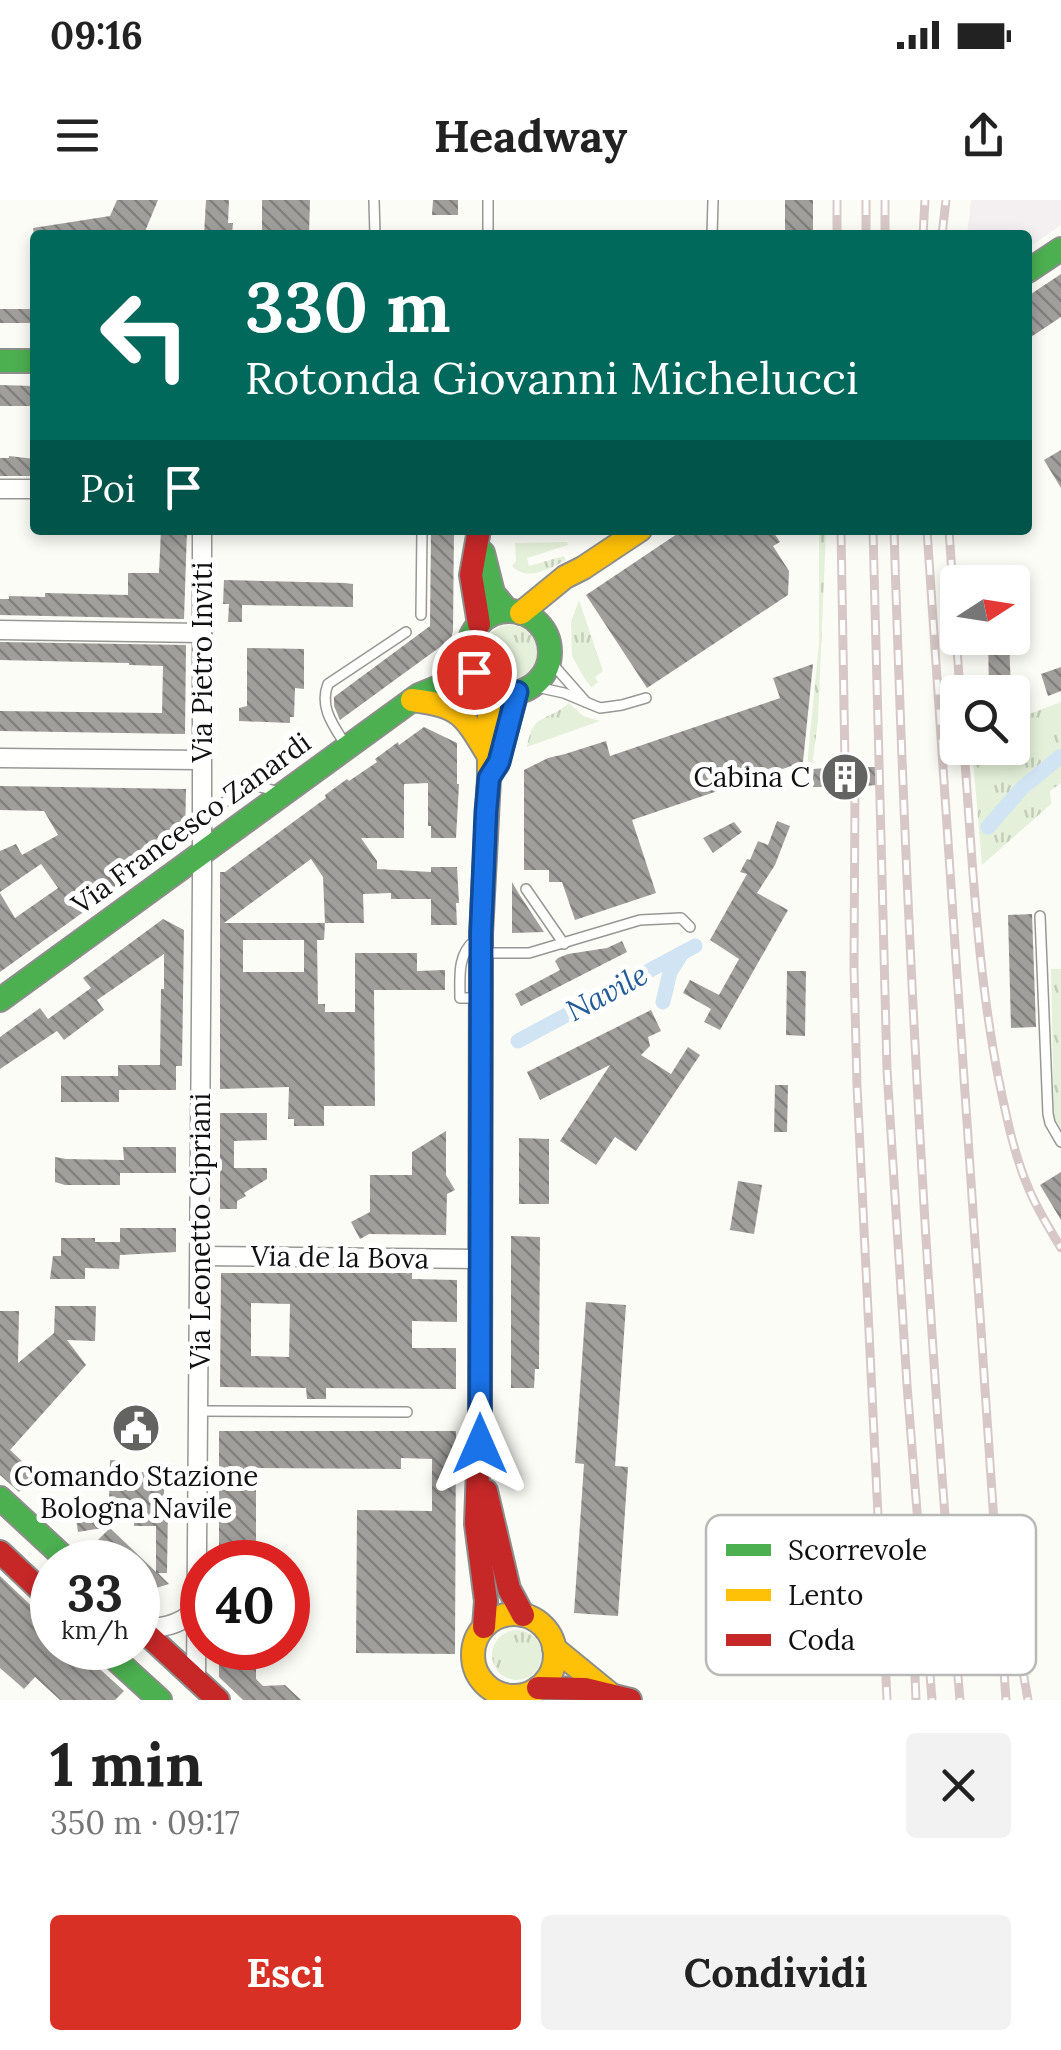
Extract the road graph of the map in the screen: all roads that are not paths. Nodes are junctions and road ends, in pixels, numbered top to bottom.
1 (374, 200) edge
2 (488, 200) edge
3 (713, 200) edge
4 (375, 230) edge
5 (488, 230) edge
6 (712, 230) edge
7 (1061, 249) edge
8 (1032, 268) edge
9 (1, 360) edge
10 (30, 361) edge
11 (0, 489) edge
12 (30, 489) edge
13 (202, 535) edge
14 (422, 535) edge
15 (479, 535) edge
16 (481, 535) edge
17 (633, 535) edge
18 (584, 568) junction
19 (514, 612) junction
20 (420, 616) dead end
21 (0, 630) edge
22 (406, 632) dead end
23 (202, 633) junction
24 (474, 635) junction
25 (548, 648) junction
26 (482, 682) junction
27 (524, 689) junction
28 (416, 697) junction
29 (646, 698) dead end
30 (588, 704) junction
31 (346, 747) junction
32 (487, 753) junction
33 (0, 758) edge
34 (202, 760) junction
35 (489, 778) junction
36 (245, 787) dead end
37 (284, 792) junction
38 (230, 798) dead end
39 (202, 819) junction
40 (202, 854) junction
41 (526, 889) dead end
42 (1040, 916) dead end
43 (690, 927) dead end
44 (481, 944) junction
45 (564, 944) junction
46 (0, 1000) edge
47 (1061, 1142) edge
48 (200, 1256) junction
49 (480, 1259) junction
50 (198, 1411) junction
51 (408, 1412) dead end
52 (480, 1466) junction
53 (0, 1498) edge
54 (46, 1540) edge
55 (197, 1540) edge
56 (0, 1552) edge
57 (30, 1580) edge
58 (523, 1615) junction
59 (484, 1627) junction
60 (160, 1648) edge
61 (554, 1648) junction
62 (127, 1670) edge
63 (482, 1690) edge
64 (202, 1692) edge
65 (524, 1695) edge
66 (619, 1696) edge
67 (160, 1700) edge

1 - 4 lane
2 - 5 lane
3 - 6 lane
7 - 8 street
9 - 10 street
11 - 12 street
13 - 23 street, Via Pietro Inviti
14 - 20 lane
15 - 24 street
16 - 19 street
17 - 18 street
18 - 19 street
18 - 25 street
19 - 24 street
19 - 25 street
21 - 23 street
22 - 31 lane
23 - 34 street, Via Pietro Inviti
24 - 26 street
24 - 28 street, Via Francesco Zanardi
25 - 27 street
25 - 30 lane
26 - 27 street
26 - 28 street, Via Francesco Zanardi
26 - 32 street
27 - 30 lane
27 - 35 street
28 - 31 street, Via Francesco Zanardi
28 - 32 street
29 - 30 lane
31 - 37 street, Via Francesco Zanardi
32 - 35 street
33 - 34 street
34 - 39 street, Via Pietro Inviti
35 - 44 street
36 - 37 lane
37 - 40 street, Via Francesco Zanardi
38 - 39 lane
39 - 40 street, Via Pietro Inviti
40 - 46 street, Via Francesco Zanardi
40 - 48 street, Via Leonetto Cipriani
41 - 45 lane
42 - 47 lane
43 - 45 lane
44 - 45 lane
44 - 49 street
48 - 49 street, Via de la Bova
48 - 50 street, Via Leonetto Cipriani
49 - 52 street
50 - 51 lane
50 - 55 street, Via Leonetto Cipriani
52 - 58 street
52 - 59 street
53 - 54 street
56 - 57 street
58 - 59 street
58 - 61 street
59 - 63 street
60 - 64 street
61 - 65 street
61 - 66 street
62 - 67 street
63 - 65 street
65 - 66 street

